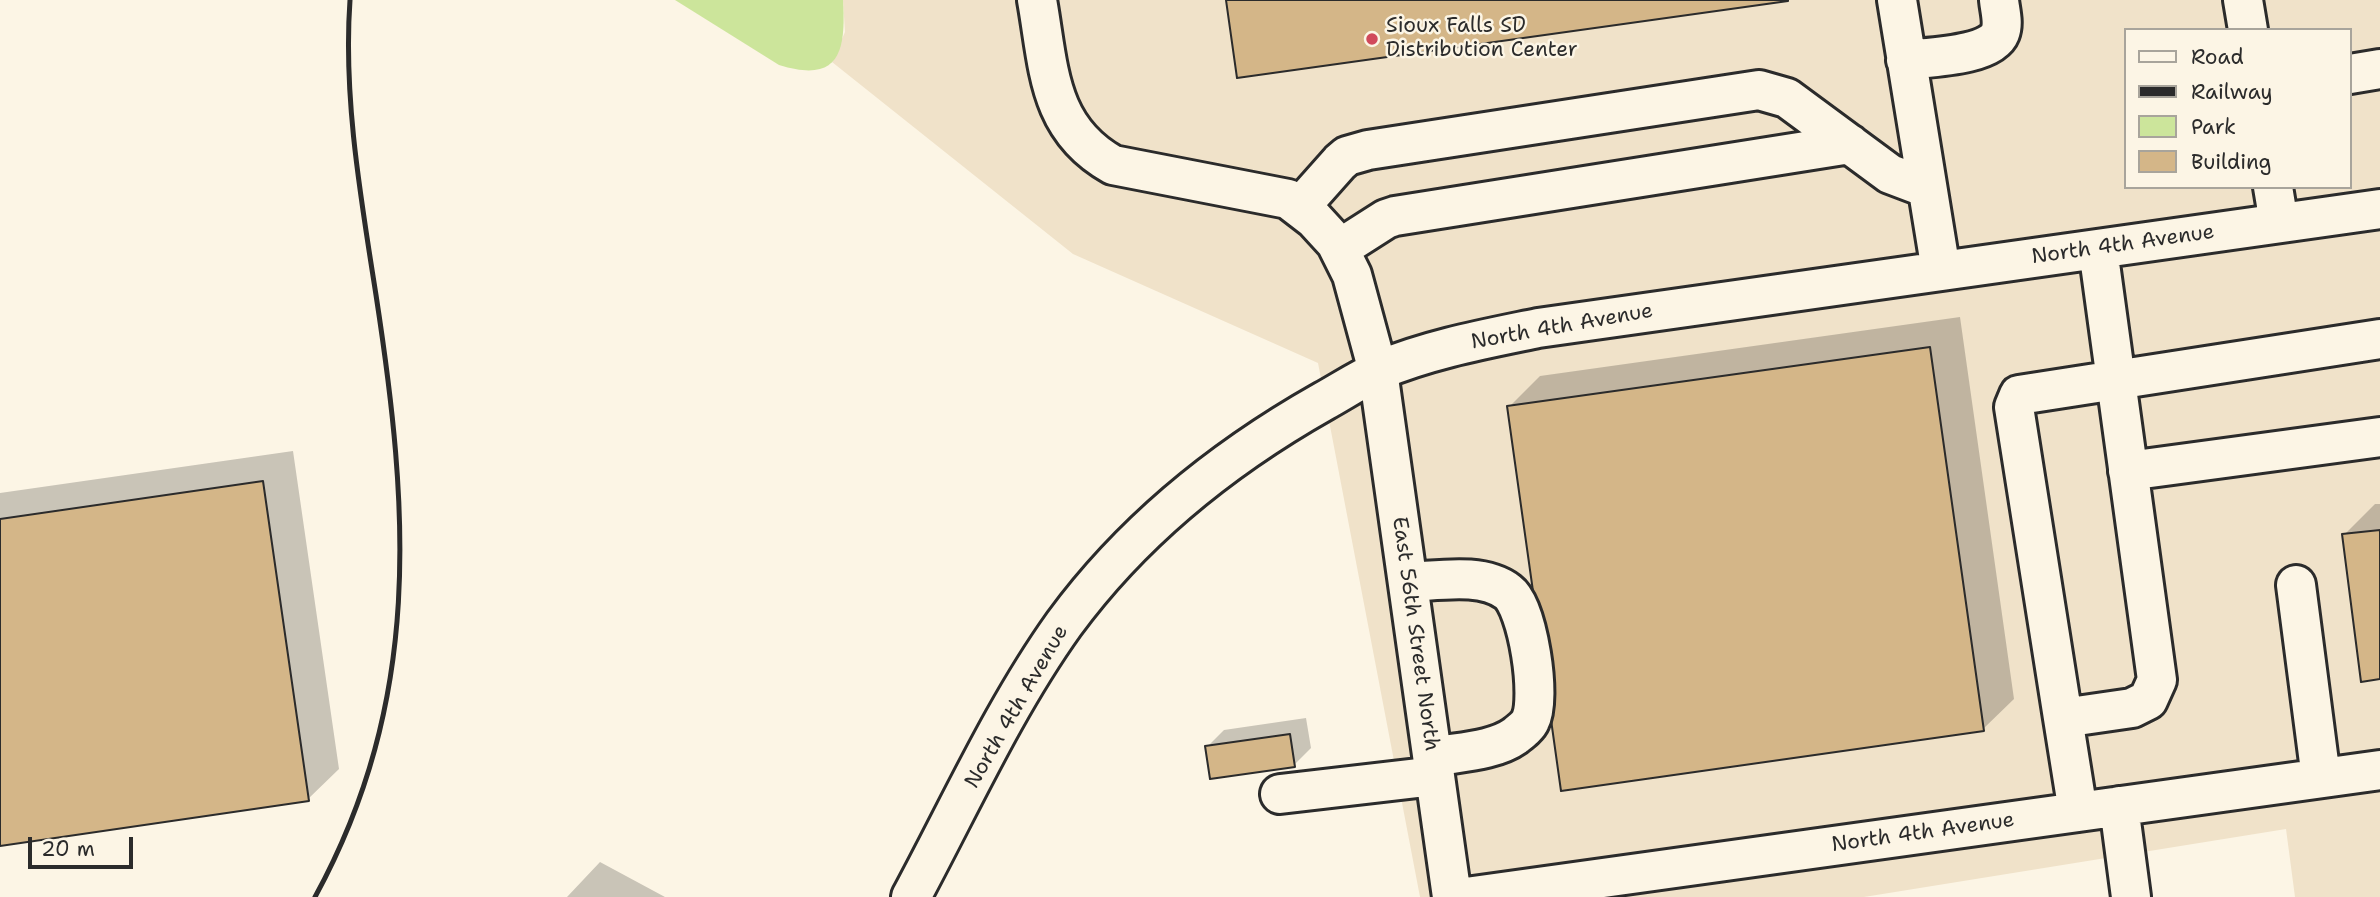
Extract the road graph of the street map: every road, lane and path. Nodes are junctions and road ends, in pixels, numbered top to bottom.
1 (1037, 0) edge
2 (1897, 0) edge
3 (1998, 0) edge
4 (2243, 0) edge
5 (2248, 28) edge
6 (1906, 60) junction
7 (2380, 69) edge
8 (2352, 74) edge
9 (1850, 144) junction
10 (1927, 188) junction
11 (2276, 205) edge
12 (1300, 208) junction
13 (2380, 209) edge
14 (1339, 249) junction
15 (2098, 249) junction
16 (1941, 271) junction
17 (2380, 339) edge
18 (1378, 371) junction
19 (2116, 379) junction
20 (2380, 437) edge
21 (2129, 471) junction
22 (1408, 582) junction
23 (2296, 585) dead end
24 (2063, 718) junction
25 (1434, 767) junction
26 (2380, 770) edge
27 (2321, 778) junction
28 (1280, 794) dead end
29 (2119, 806) junction
30 (2078, 812) junction
31 (1690, 882) edge
32 (911, 897) edge
33 (1452, 897) edge
34 (1466, 897) edge
35 (2130, 897) edge

1 - 12 street
2 - 6 street
3 - 6 street
4 - 5 street
6 - 10 street
7 - 8 street
9 - 10 street
9 - 12 street
9 - 14 street
10 - 16 street
11 - 13 street, North 4th Avenue
11 - 15 street, North 4th Avenue
12 - 14 street, East 56th Street North
14 - 18 street, East 56th Street North
15 - 16 street, North 4th Avenue
15 - 19 street
16 - 18 street, North 4th Avenue
17 - 19 street
18 - 22 street, East 56th Street North
18 - 32 street, North 4th Avenue
19 - 21 street
19 - 24 street
20 - 21 street
21 - 24 street
22 - 25 street, East 56th Street North
22 - 25 street
23 - 27 street
24 - 30 street
25 - 28 street
25 - 33 street, East 56th Street North
26 - 27 street, North 4th Avenue
27 - 29 street, North 4th Avenue
29 - 30 street, North 4th Avenue
29 - 35 street
30 - 31 street, North 4th Avenue
31 - 34 street, North 4th Avenue

